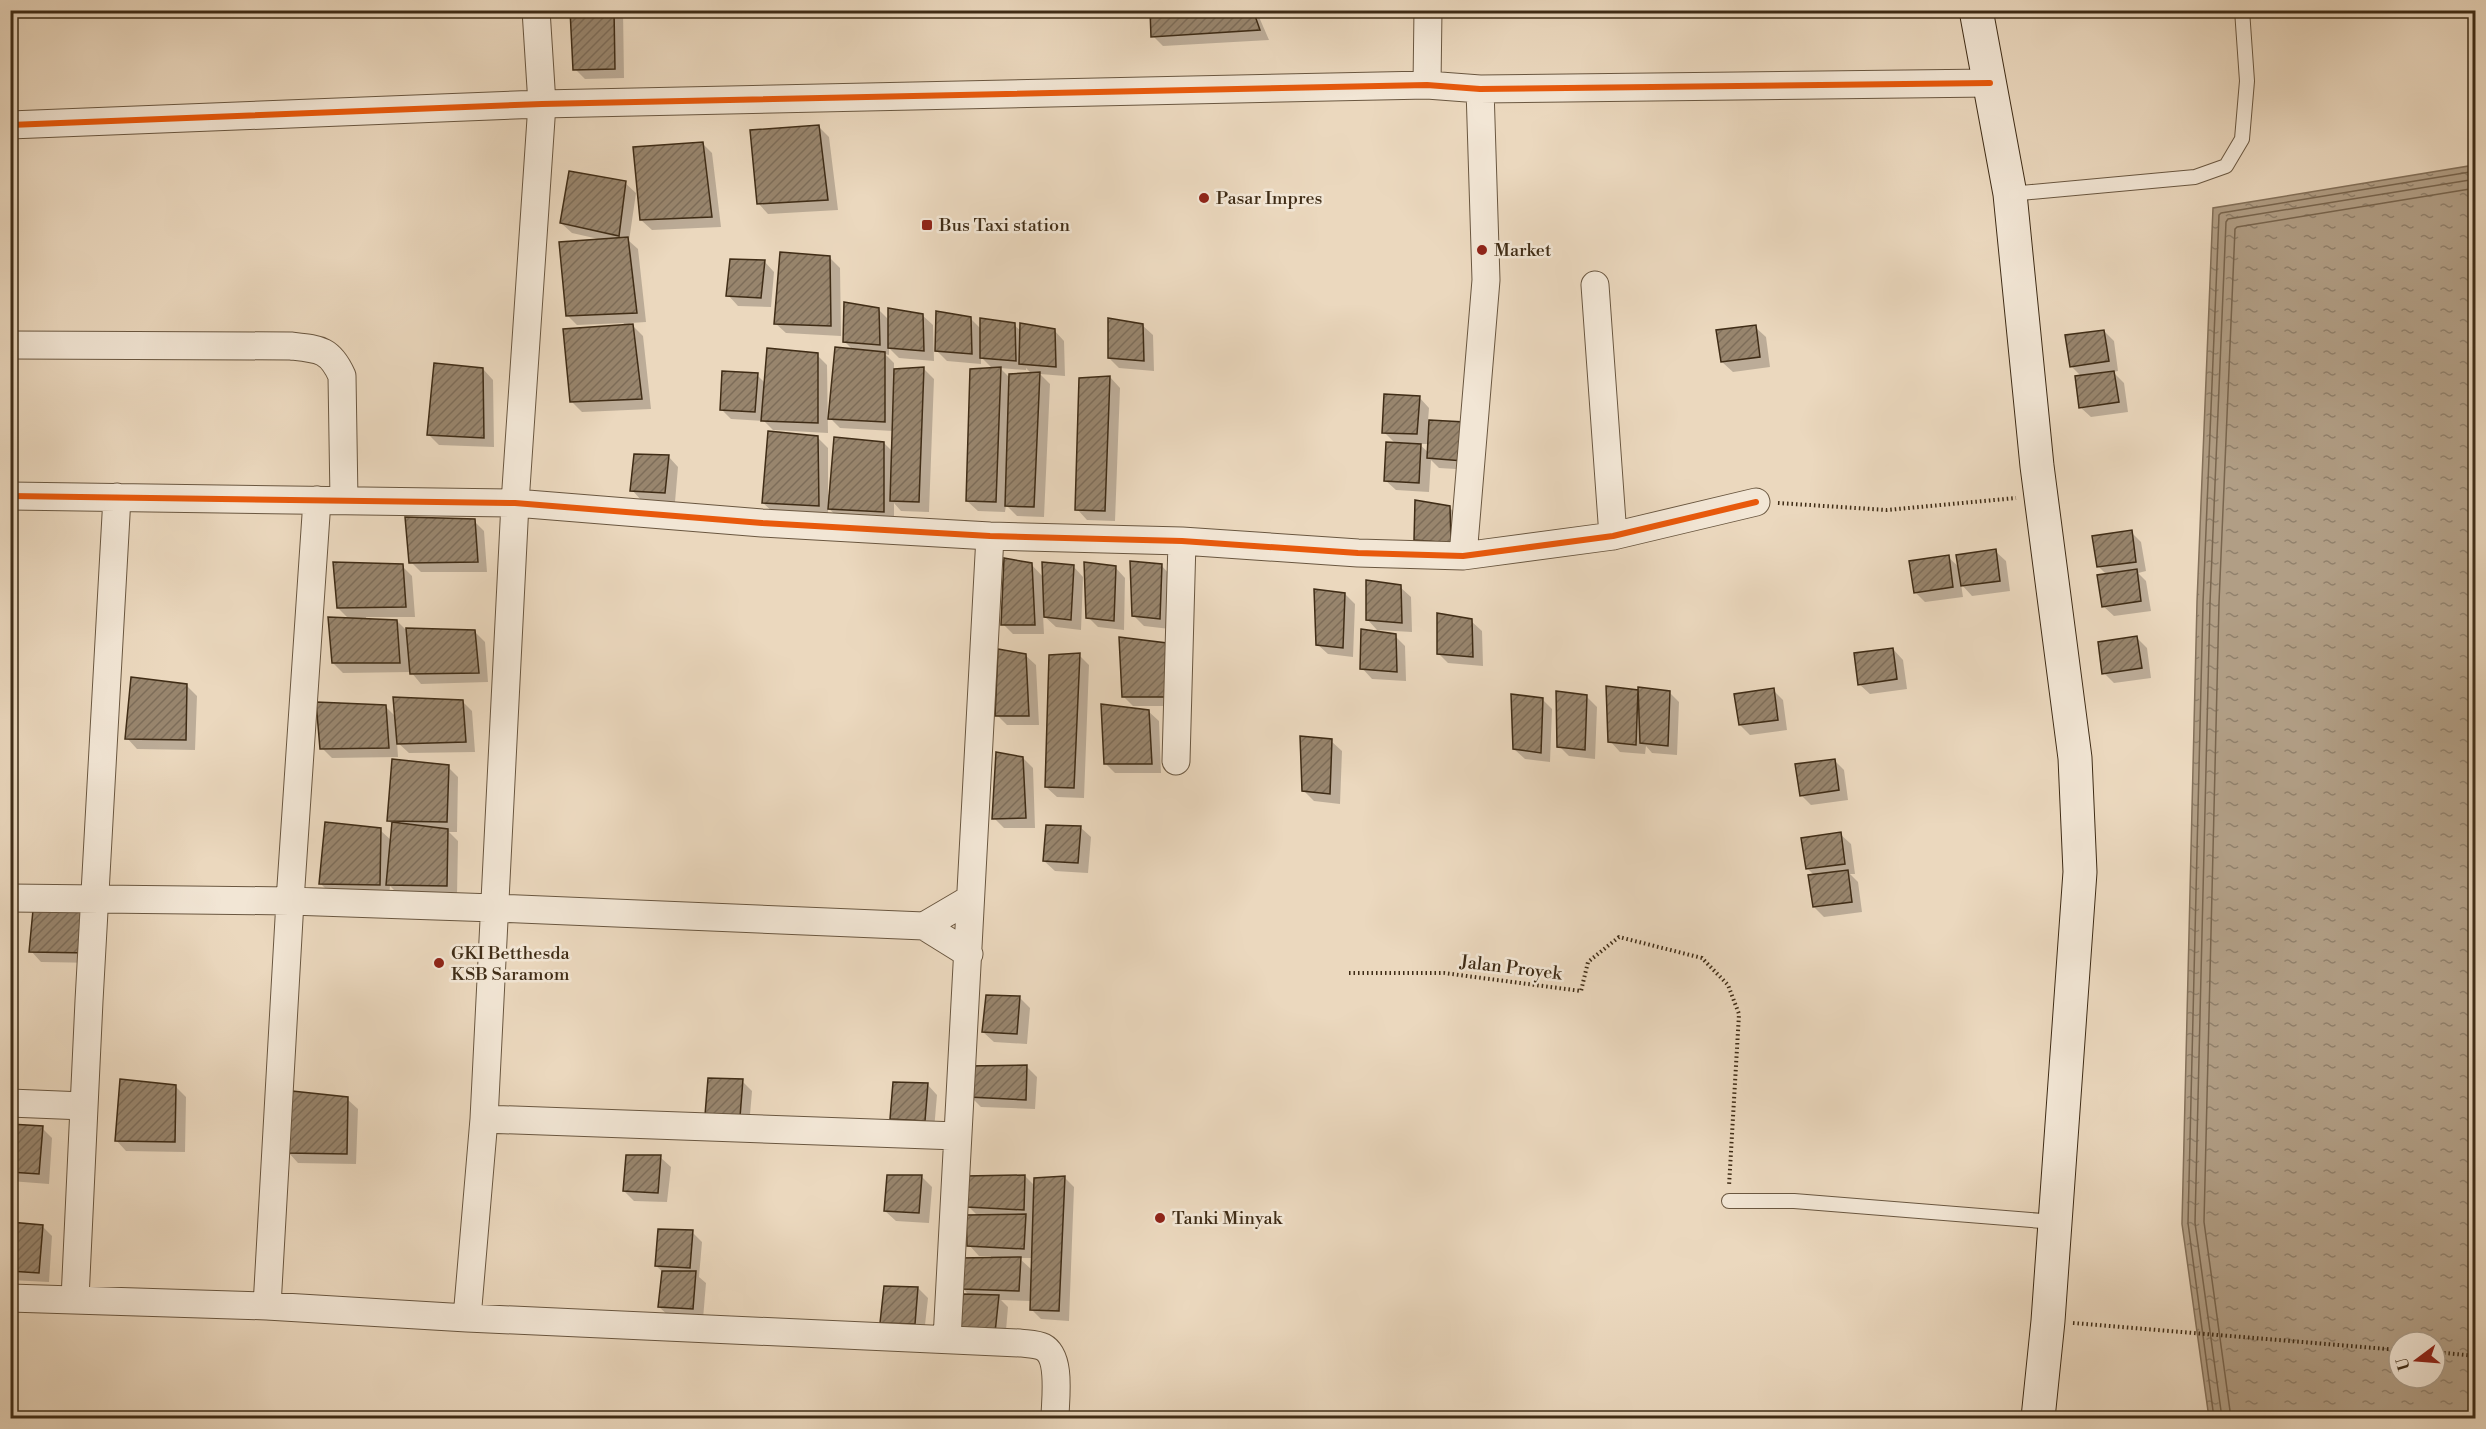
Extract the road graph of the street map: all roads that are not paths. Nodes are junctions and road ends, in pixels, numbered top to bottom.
1 (536, 10) edge
2 (1428, 10) edge
3 (1976, 10) edge
4 (2242, 10) edge
5 (1990, 83) junction
6 (1427, 85) junction
7 (1480, 89) junction
8 (542, 104) junction
9 (10, 125) edge
10 (2010, 194) junction
11 (1595, 285) dead end
12 (10, 345) edge
13 (10, 495) edge
14 (117, 497) junction
15 (317, 500) junction
16 (344, 500) junction
17 (515, 502) junction
18 (1756, 502) road end
19 (990, 536) junction
20 (1613, 536) junction
21 (1182, 541) junction
22 (1463, 556) junction
23 (1176, 761) dead end
24 (10, 898) edge
25 (970, 899) junction
26 (95, 900) junction
27 (290, 901) junction
28 (494, 908) junction
29 (924, 926) junction
30 (969, 954) junction
31 (10, 1103) edge
32 (84, 1106) junction
33 (484, 1119) junction
34 (957, 1136) junction
35 (1729, 1202) road end
36 (2055, 1222) junction
37 (10, 1298) edge
38 (75, 1299) junction
39 (267, 1306) junction
40 (467, 1318) junction
41 (947, 1339) junction
42 (1055, 1419) edge
43 (2037, 1419) edge

1 - 8 street
2 - 6 street
3 - 5 main road
4 - 10 lane
5 - 7 street
5 - 10 main road
6 - 7 street
6 - 8 street
7 - 22 street
8 - 9 street
8 - 17 street
10 - 36 main road
11 - 20 street
12 - 16 street
13 - 14 street
14 - 15 street
14 - 26 street
15 - 16 street
15 - 27 street
16 - 17 street
17 - 19 street
17 - 28 street
18 - 20 street
19 - 21 street
19 - 25 street
20 - 22 street
21 - 22 street
21 - 23 street
24 - 26 street
25 - 29 street
25 - 30 street
26 - 27 street
26 - 32 street
27 - 28 street
27 - 39 street
28 - 29 street
28 - 33 street
29 - 30 street
30 - 34 street
31 - 32 street
32 - 38 street
33 - 34 street
33 - 40 street
34 - 41 street
35 - 36 lane
36 - 43 main road
37 - 38 street
38 - 39 street
39 - 40 street
40 - 41 street
41 - 42 street

